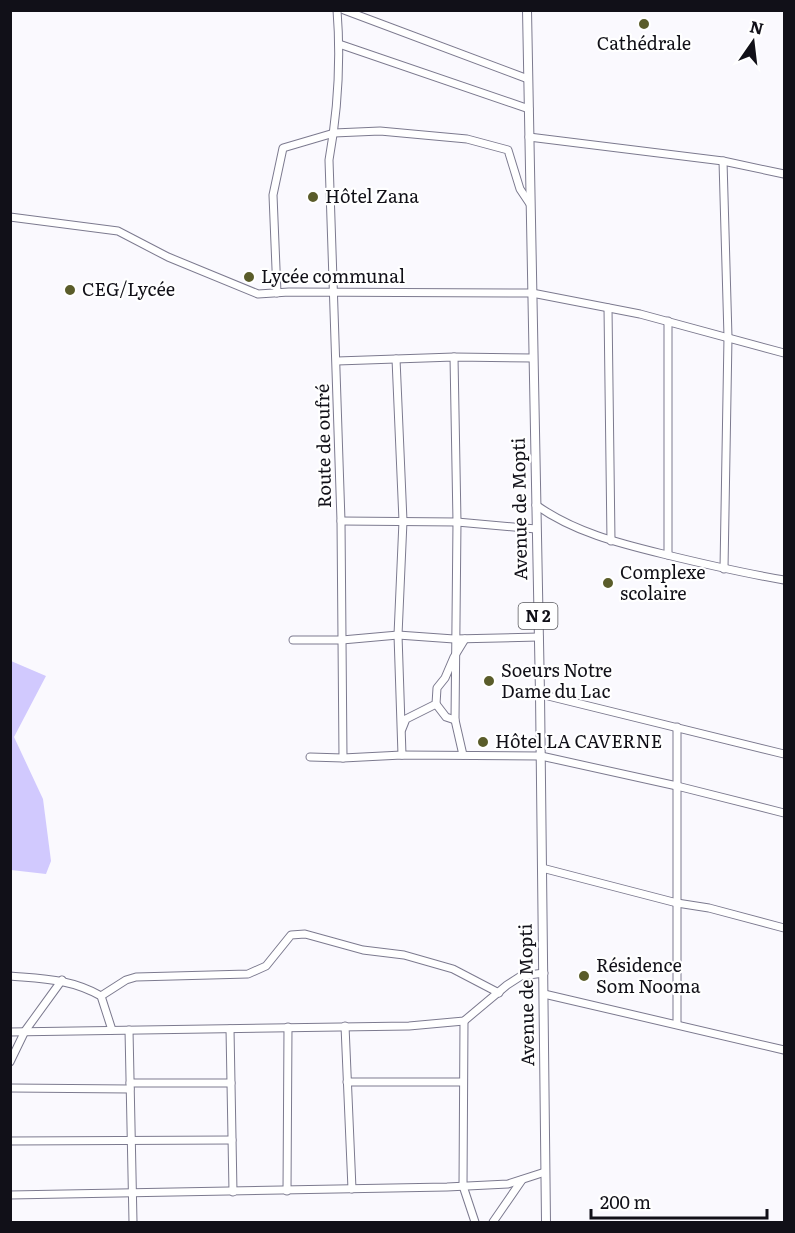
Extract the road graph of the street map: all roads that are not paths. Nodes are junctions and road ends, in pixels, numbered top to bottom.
1 (337, 10) edge
2 (344, 10) edge
3 (527, 10) edge
4 (339, 44) junction
5 (528, 79) junction
6 (529, 109) junction
7 (334, 133) junction
8 (529, 137) junction
9 (723, 161) junction
10 (784, 174) edge
11 (530, 204) junction
12 (10, 217) edge
13 (334, 292) junction
14 (277, 293) junction
15 (532, 293) junction
16 (608, 308) junction
17 (668, 321) junction
18 (728, 337) junction
19 (784, 353) edge
20 (454, 357) junction
21 (533, 358) junction
22 (396, 359) junction
23 (337, 361) junction
24 (536, 505) junction
25 (341, 521) junction
26 (403, 521) junction
27 (457, 522) junction
28 (536, 530) junction
29 (611, 541) junction
30 (668, 555) junction
31 (724, 569) junction
32 (784, 580) edge
33 (398, 635) junction
34 (539, 637) junction
35 (454, 639) junction
36 (465, 639) junction
37 (293, 640) dead end
38 (342, 640) junction
39 (454, 657) junction
40 (540, 694) junction
41 (436, 704) junction
42 (455, 720) junction
43 (677, 727) junction
44 (401, 733) junction
45 (784, 754) edge
46 (402, 755) junction
47 (463, 755) junction
48 (541, 756) junction
49 (310, 757) dead end
50 (343, 759) junction
51 (677, 786) junction
52 (784, 813) edge
53 (542, 868) junction
54 (677, 903) junction
55 (784, 928) edge
56 (544, 974) junction
57 (10, 976) edge
58 (62, 980) junction
59 (499, 993) junction
60 (544, 994) junction
61 (101, 996) junction
62 (464, 1021) junction
63 (677, 1023) junction
64 (345, 1026) junction
65 (288, 1027) junction
66 (230, 1029) junction
67 (112, 1030) junction
68 (129, 1030) junction
69 (25, 1031) junction
70 (10, 1032) edge
71 (784, 1050) edge
72 (10, 1062) edge
73 (347, 1082) junction
74 (463, 1082) junction
75 (231, 1083) junction
76 (130, 1086) junction
77 (10, 1088) edge
78 (232, 1140) junction
79 (10, 1141) edge
80 (130, 1142) junction
81 (545, 1172) junction
82 (522, 1180) junction
83 (464, 1186) junction
84 (352, 1189) junction
85 (287, 1191) junction
86 (233, 1192) junction
87 (133, 1194) junction
88 (10, 1195) edge
89 (133, 1222) edge
90 (475, 1222) edge
91 (493, 1222) edge
92 (546, 1222) edge

1 - 4 street, Route de oufré
2 - 5 street
3 - 5 main road, Avenue de Mopti / N 2
4 - 6 street
4 - 7 street, Route de oufré
5 - 6 main road, Avenue de Mopti / N 2
6 - 8 main road, Avenue de Mopti / N 2
7 - 11 street
7 - 13 street, Route de oufré
7 - 14 street
8 - 9 street
8 - 11 main road, Avenue de Mopti / N 2
9 - 10 street
9 - 18 street
11 - 15 main road, Avenue de Mopti / N 2
12 - 14 street
13 - 14 street
13 - 15 street
13 - 23 street, Route de oufré
15 - 16 street
15 - 21 main road, Avenue de Mopti / N 2
16 - 17 street
16 - 29 street
17 - 18 street
17 - 30 street
18 - 19 street
18 - 31 street
20 - 21 street
20 - 22 street
20 - 27 street
21 - 24 main road, Avenue de Mopti / N 2
22 - 23 street
22 - 26 street
23 - 25 street, Route de oufré
24 - 28 main road, Avenue de Mopti / N 2
24 - 29 street
25 - 26 street
25 - 38 street, Route de oufré
26 - 27 street
26 - 33 street
27 - 28 street
27 - 35 street
28 - 34 main road, Avenue de Mopti / N 2
29 - 30 street
30 - 31 street
31 - 32 street
33 - 35 street
33 - 38 street
33 - 44 street
34 - 36 street
34 - 40 main road, Avenue de Mopti / N 2
35 - 36 street
35 - 39 street
36 - 39 street
37 - 38 street
38 - 50 street, Route de oufré
39 - 41 street
39 - 42 street
40 - 43 street
40 - 48 main road, Avenue de Mopti / N 2
41 - 42 street
41 - 44 street
42 - 47 street
43 - 45 street
43 - 51 street
44 - 46 street
46 - 47 street
46 - 50 street
47 - 48 street
48 - 51 street
48 - 53 main road, Avenue de Mopti / N 2
49 - 50 street
51 - 52 street
51 - 54 street
53 - 54 street
53 - 56 main road, Avenue de Mopti / N 2
54 - 55 street
54 - 63 street
56 - 59 street
56 - 60 main road, Avenue de Mopti / N 2
57 - 58 street
58 - 61 street
58 - 69 street
59 - 61 street
59 - 62 street
60 - 63 street
60 - 81 main road, Avenue de Mopti / N 2
61 - 67 street
62 - 64 street
62 - 74 street
63 - 71 street
64 - 65 street
64 - 73 street
65 - 66 street
65 - 85 street
66 - 68 street
66 - 75 street
67 - 68 street
67 - 69 street
68 - 76 street
69 - 70 street
69 - 72 street
73 - 74 street
73 - 84 street
74 - 83 street
75 - 76 street
75 - 78 street
76 - 77 street
76 - 80 street
78 - 80 street
78 - 86 street
79 - 80 street
80 - 87 street
81 - 82 street
81 - 92 main road, Avenue de Mopti / N 2
82 - 83 street
82 - 91 street
83 - 84 street
83 - 90 street
84 - 85 street
85 - 86 street
86 - 87 street
87 - 88 street
87 - 89 street

